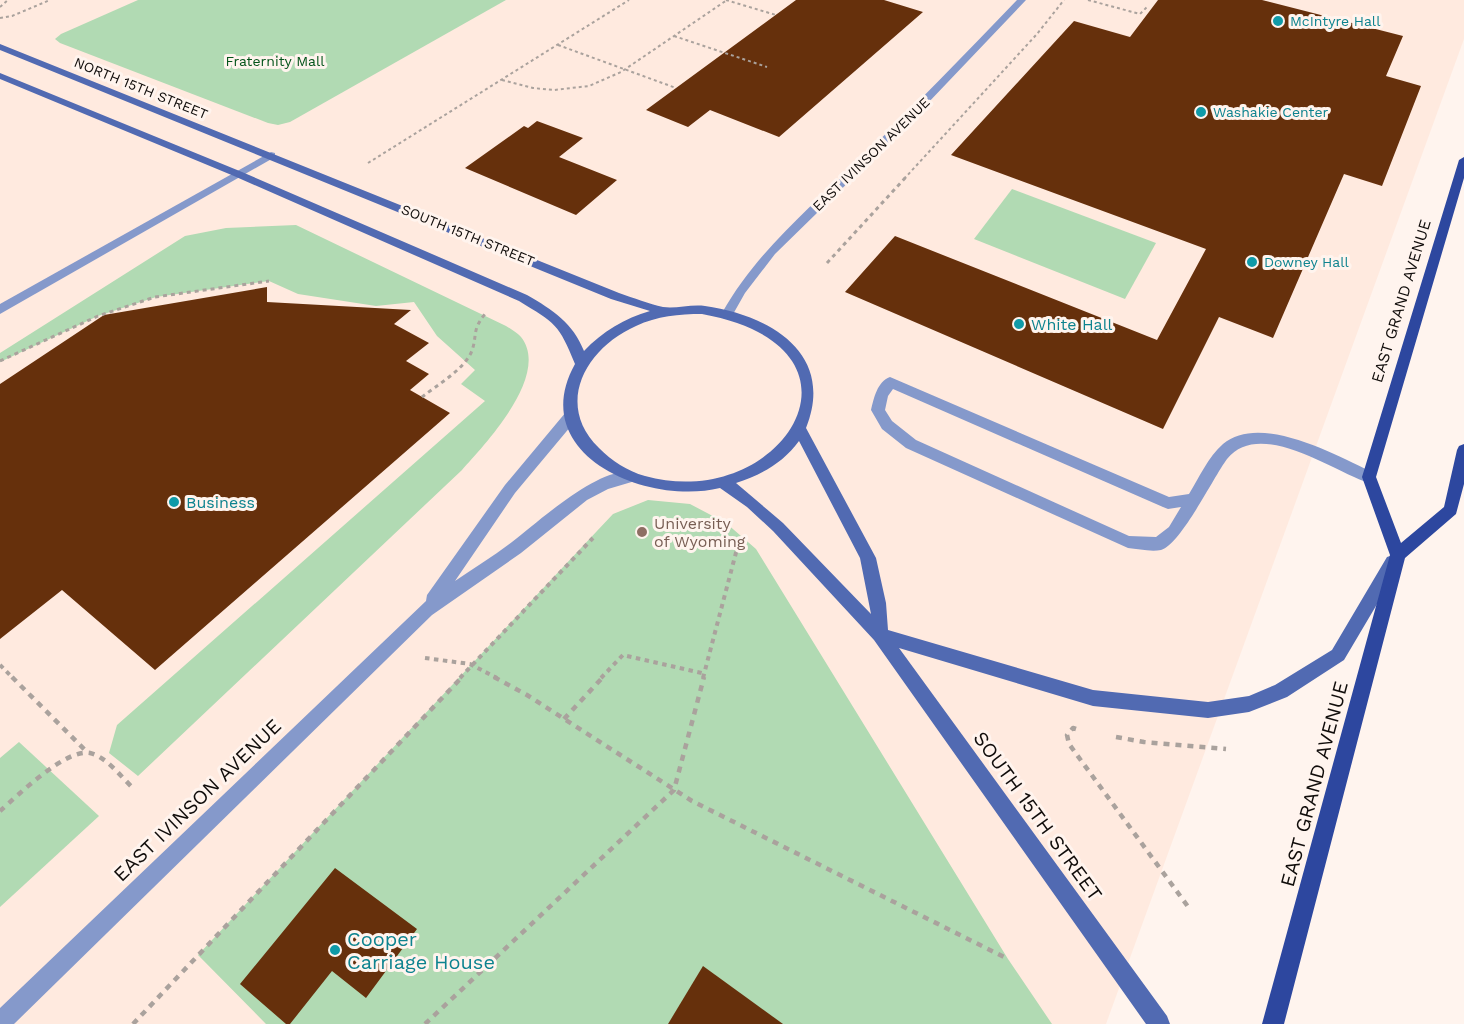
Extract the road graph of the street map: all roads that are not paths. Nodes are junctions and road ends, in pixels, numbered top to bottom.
1 (1022, 0) edge
2 (0, 47) edge
3 (0, 76) edge
4 (271, 155) junction
5 (1464, 160) edge
6 (238, 174) junction
7 (0, 310) edge
8 (666, 312) junction
9 (728, 314) junction
10 (581, 362) junction
11 (571, 416) junction
12 (800, 429) junction
13 (1464, 450) edge
14 (630, 477) junction
15 (1369, 477) junction
16 (723, 482) junction
17 (1194, 499) junction
18 (1398, 555) junction
19 (426, 610) junction
20 (880, 635) junction
21 (0, 1023) edge
22 (1159, 1024) edge
23 (1273, 1024) edge

1 - 9 street, EAST IVINSON AVENUE
2 - 4 main road, NORTH 15TH STREET
3 - 6 main road
4 - 6 street
4 - 8 main road, SOUTH 15TH STREET
5 - 15 main road, EAST GRAND AVENUE
6 - 7 street
6 - 10 main road
8 - 9 main road, SOUTH 15TH STREET
8 - 10 main road, SOUTH 15TH STREET
9 - 12 main road, SOUTH 15TH STREET
10 - 11 main road, SOUTH 15TH STREET
11 - 14 main road, SOUTH 15TH STREET
11 - 19 street, EAST IVINSON AVENUE
12 - 16 main road, SOUTH 15TH STREET
12 - 20 main road
13 - 18 main road
14 - 16 main road, SOUTH 15TH STREET
14 - 19 street, EAST IVINSON AVENUE
15 - 17 street
15 - 18 main road
16 - 20 main road, SOUTH 15TH STREET
17 - 17 street
18 - 20 main road
18 - 23 main road, EAST GRAND AVENUE
19 - 21 street, EAST IVINSON AVENUE
20 - 22 main road, SOUTH 15TH STREET

